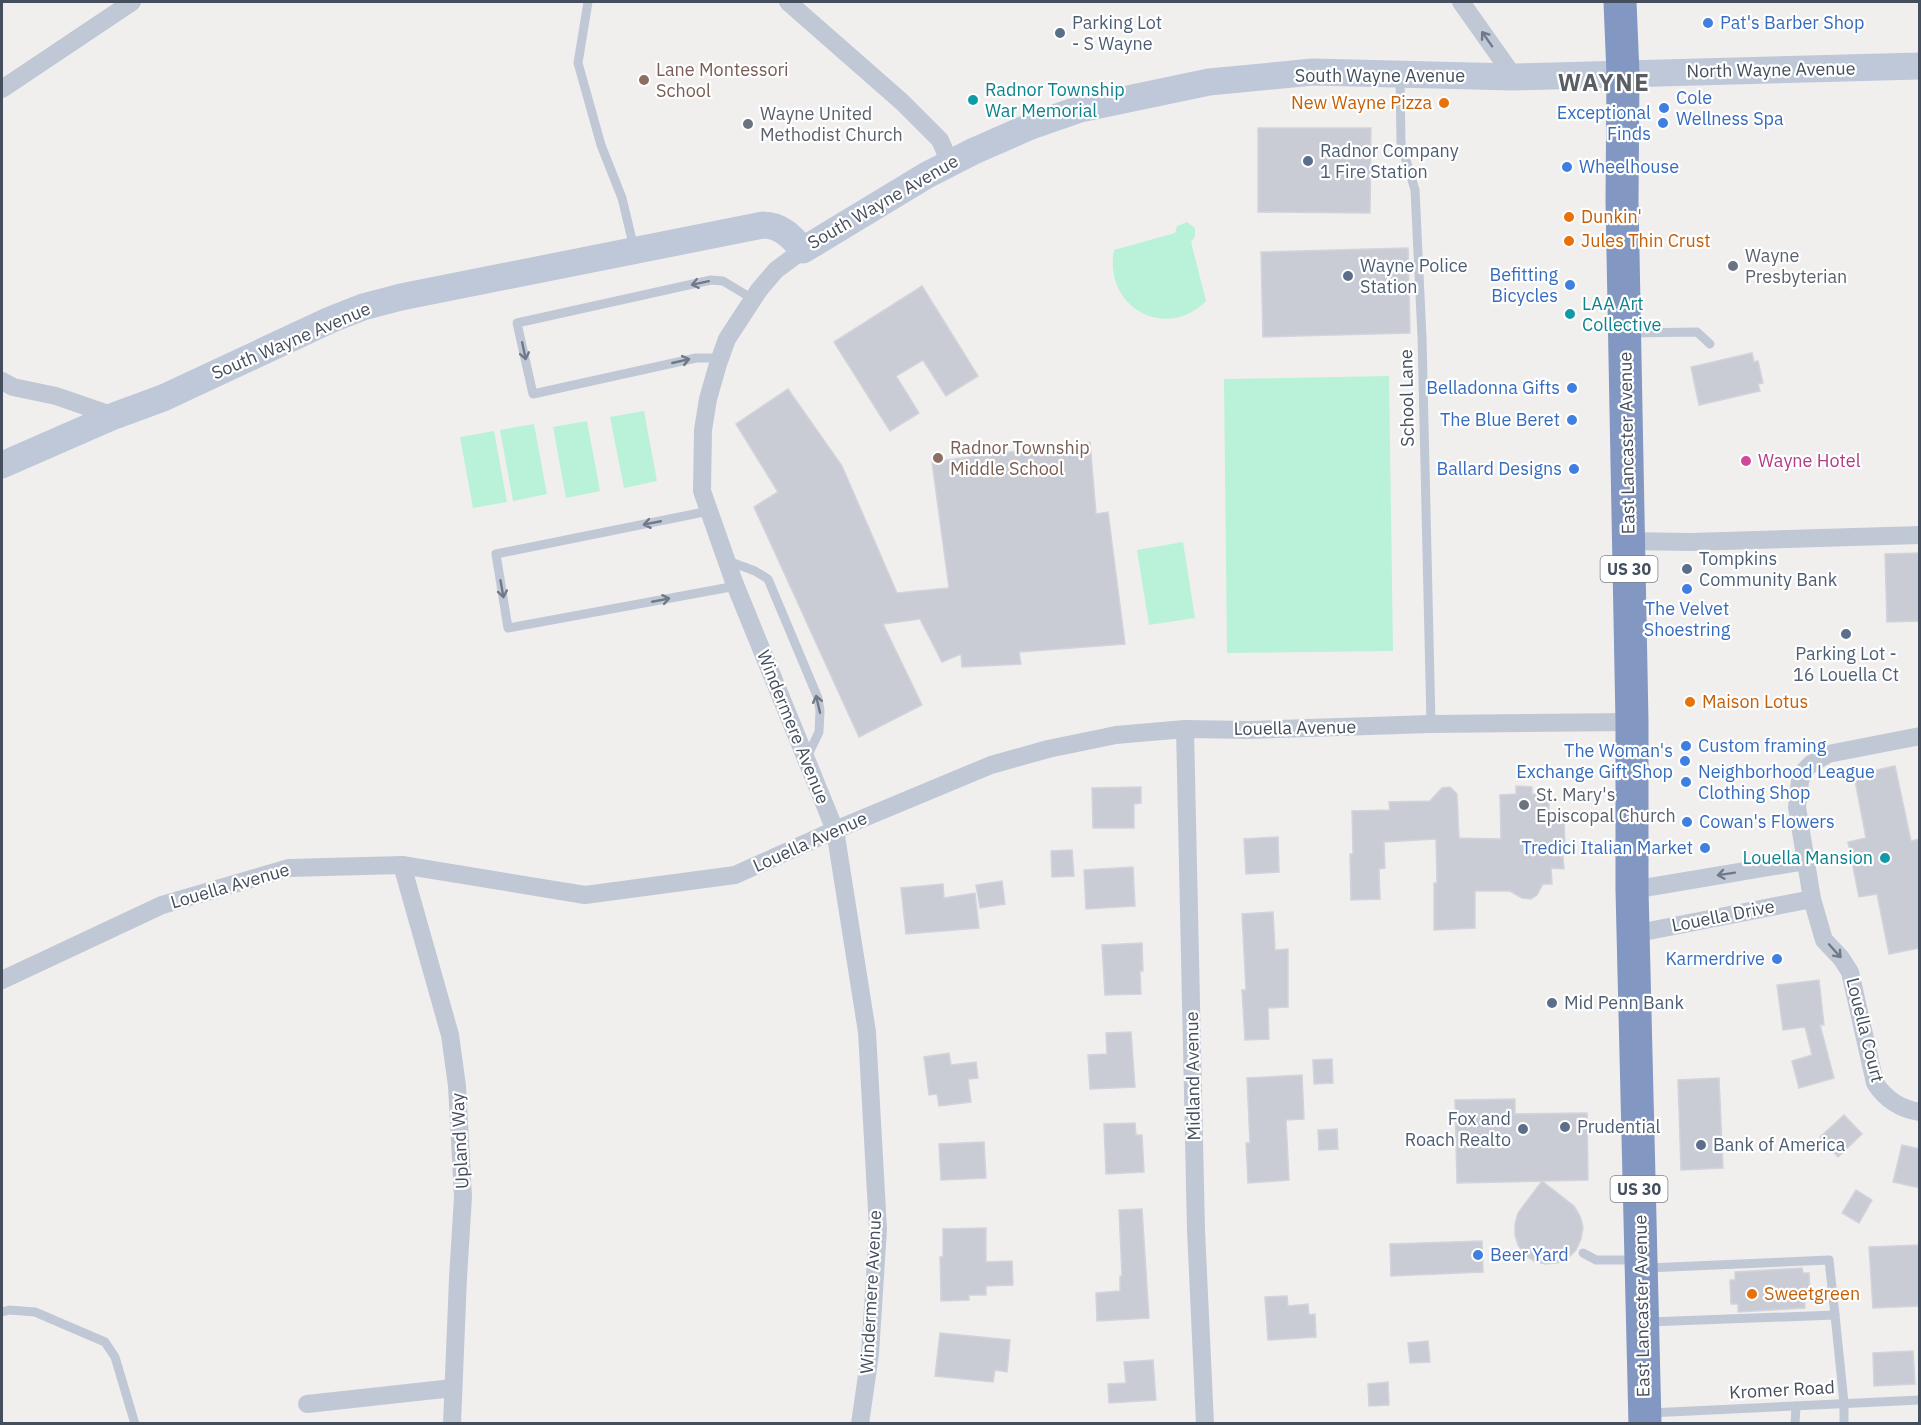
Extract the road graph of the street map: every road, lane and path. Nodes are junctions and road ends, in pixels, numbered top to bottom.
1 (132, 2) edge
2 (588, 2) edge
3 (788, 2) edge
4 (1461, 2) edge
5 (1620, 2) edge
6 (1920, 66) edge
7 (1400, 74) junction
8 (1623, 74) junction
9 (1514, 77) junction
10 (2, 89) edge
11 (950, 163) junction
12 (634, 250) junction
13 (803, 250) junction
14 (753, 299) junction
15 (1625, 333) junction
16 (1710, 344) dead end
17 (720, 358) junction
18 (2, 381) edge
19 (114, 416) junction
20 (2, 465) edge
21 (709, 511) junction
22 (1920, 535) edge
23 (1628, 542) junction
24 (727, 561) junction
25 (736, 586) junction
26 (1632, 722) junction
27 (1431, 724) junction
28 (1185, 729) junction
29 (1920, 736) edge
30 (806, 759) junction
31 (835, 830) junction
32 (1805, 861) junction
33 (402, 865) junction
34 (1632, 890) junction
35 (1812, 899) junction
36 (1633, 934) junction
37 (2, 980) edge
38 (1920, 1112) edge
39 (1583, 1253) dead end
40 (1641, 1264) junction
41 (2, 1312) edge
42 (1835, 1315) junction
43 (1643, 1322) junction
44 (453, 1388) junction
45 (1920, 1400) edge
46 (1844, 1403) junction
47 (308, 1404) dead end
48 (1796, 1406) junction
49 (1645, 1418) edge
50 (135, 1424) edge
51 (452, 1424) edge
52 (860, 1424) edge
53 (1205, 1424) edge
54 (1795, 1424) edge
55 (1844, 1424) edge

1 - 10 street
2 - 12 lane
3 - 11 street
9 -> 4 street
5 - 8 highway, US 30
6 - 8 main road, North Wayne Avenue
7 - 9 main road, South Wayne Avenue
7 - 11 main road, South Wayne Avenue
7 - 27 lane, School Lane
8 - 9 main road, South Wayne Avenue
8 - 15 highway, East Lancaster Avenue / US 30
11 - 13 main road, South Wayne Avenue
12 - 13 main road, South Wayne Avenue
12 - 19 main road, South Wayne Avenue
13 - 14 street, Windermere Avenue
14 - 17 street, Windermere Avenue
14 -> 17 lane
15 - 16 lane
15 - 23 highway, East Lancaster Avenue / US 30
17 - 21 street, Windermere Avenue
18 - 19 street
19 - 20 main road, South Wayne Avenue
21 - 24 street, Windermere Avenue
21 -> 25 lane
22 - 23 street
23 - 26 highway, East Lancaster Avenue / US 30
24 - 25 street, Windermere Avenue
30 -> 24 lane
25 - 30 street, Windermere Avenue
26 - 27 street, Louella Avenue
26 - 34 highway, East Lancaster Avenue / US 30
27 - 28 street, Louella Avenue
28 - 31 street, Louella Avenue
28 - 53 street, Midland Avenue
29 - 32 street, Louella Court
30 - 31 street, Windermere Avenue
31 - 33 street, Louella Avenue
31 - 52 street, Windermere Avenue
32 -> 34 street
32 - 35 street, Louella Court
33 - 37 street, Louella Avenue
33 - 44 street, Upland Way
34 - 36 highway, East Lancaster Avenue / US 30
35 - 36 street, Louella Drive
35 -> 38 street, Louella Court
36 - 40 highway, East Lancaster Avenue / US 30
39 - 40 lane
40 - 42 lane
40 - 43 highway, East Lancaster Avenue / US 30
41 - 50 lane
42 - 43 lane
42 - 46 lane
43 - 49 highway, East Lancaster Avenue / US 30
44 - 47 street
44 - 51 street, Upland Way
45 - 46 lane, Kromer Road
46 - 48 lane, Kromer Road
46 - 55 lane
48 - 49 lane, Kromer Road
48 - 54 lane

